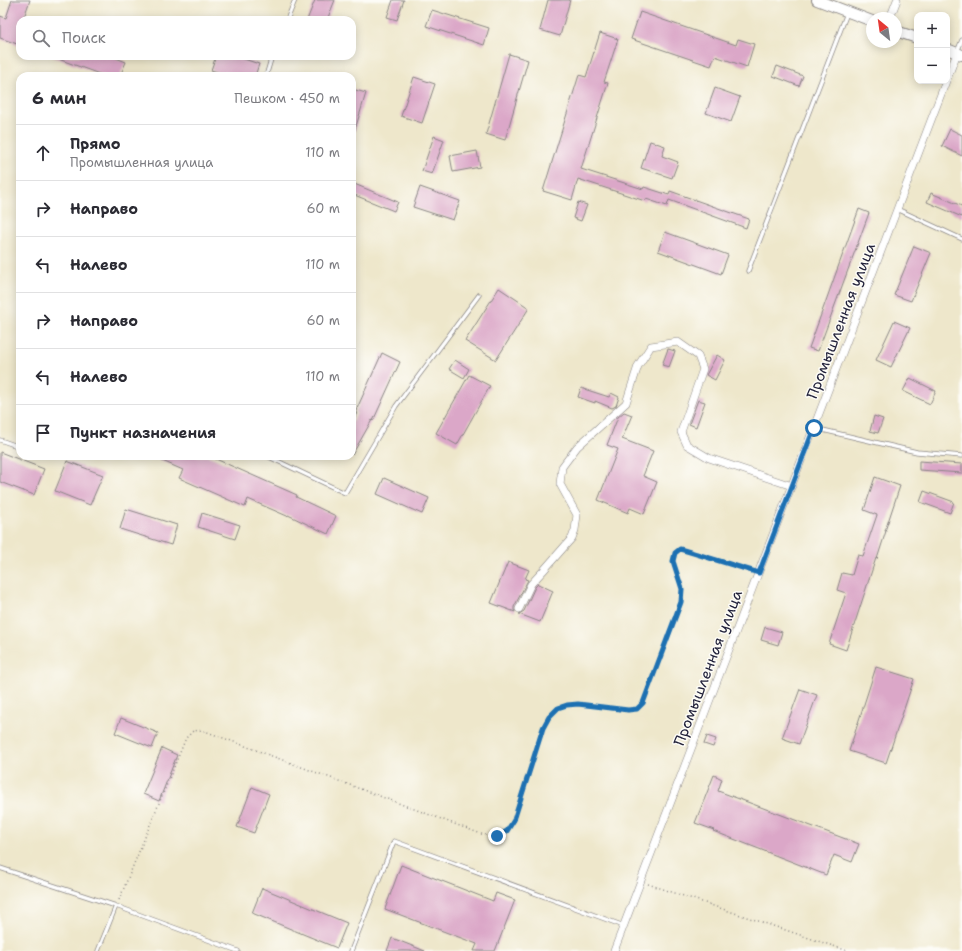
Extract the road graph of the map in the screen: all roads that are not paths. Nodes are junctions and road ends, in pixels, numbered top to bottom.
1 (295, 0) edge
2 (817, 0) edge
3 (897, 0) edge
4 (848, 12) junction
5 (892, 12) edge
6 (288, 16) edge
7 (866, 20) edge
8 (902, 33) edge
9 (914, 37) edge
10 (962, 40) edge
11 (955, 52) edge
12 (271, 60) edge
13 (950, 70) edge
14 (267, 72) edge
15 (945, 84) edge
16 (897, 209) junction
17 (962, 239) edge
18 (748, 271) dead end
19 (479, 295) dead end
20 (814, 428) junction
21 (0, 440) edge
22 (16, 446) edge
23 (962, 456) edge
24 (275, 460) edge
25 (792, 486) junction
26 (519, 609) dead end
27 (0, 868) edge
28 (116, 906) junction
29 (624, 926) junction
30 (98, 951) edge
31 (238, 951) edge
32 (351, 951) edge
33 (614, 951) edge

1 - 6 lane
2 - 4 main road
3 - 5 street
4 - 7 main road
4 - 18 lane
8 - 9 main road
10 - 11 lane
11 - 13 street, Промышленная улица
12 - 14 lane
15 - 16 street, Промышленная улица
16 - 17 lane
16 - 20 street, Промышленная улица
19 - 24 lane
20 - 23 lane
20 - 25 street, Промышленная улица
21 - 22 lane
25 - 26 street
25 - 29 street, Промышленная улица
27 - 28 lane
28 - 30 lane
28 - 31 lane
29 - 32 lane
29 - 33 street, Промышленная улица

